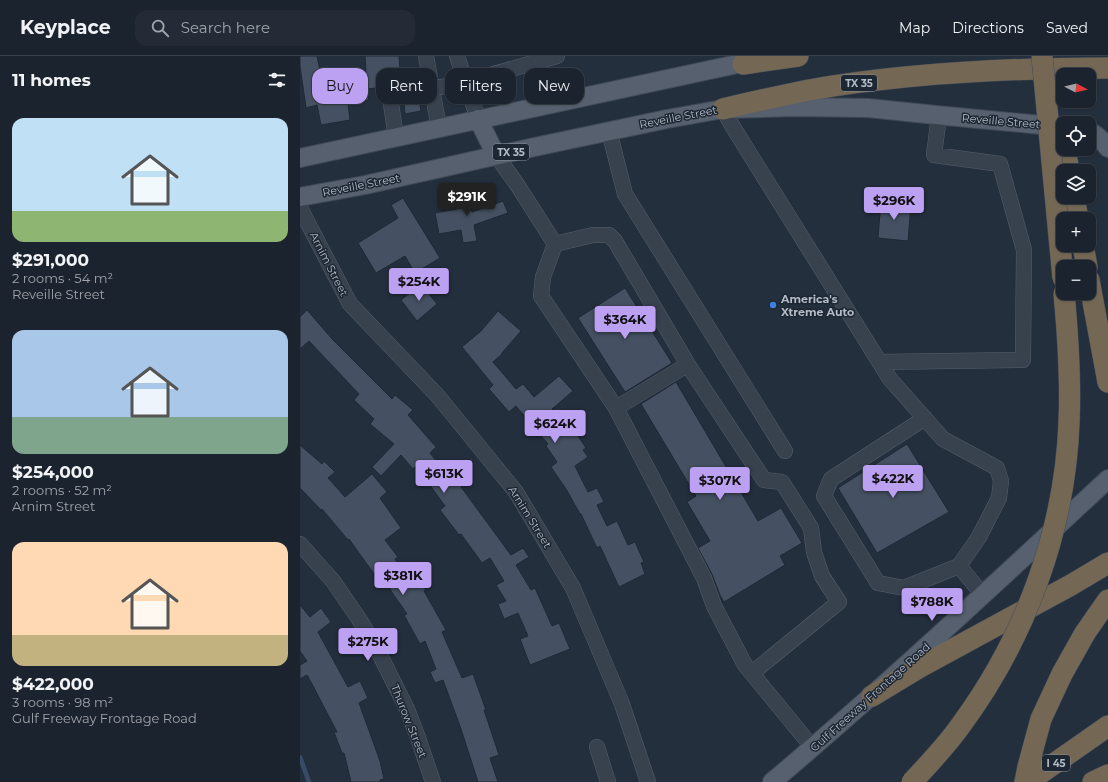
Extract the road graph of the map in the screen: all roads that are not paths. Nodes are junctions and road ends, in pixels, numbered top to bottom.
1 (426, 56) edge
2 (458, 56) edge
3 (557, 56) edge
4 (772, 56) edge
5 (798, 56) edge
6 (1042, 56) edge
7 (1048, 56) edge
8 (743, 64) junction
9 (428, 68) edge
10 (462, 68) edge
11 (515, 68) edge
12 (1108, 68) edge
13 (391, 104) edge
14 (435, 104) edge
15 (473, 104) edge
16 (723, 109) junction
17 (939, 116) junction
18 (1059, 116) edge
19 (478, 120) junction
20 (1056, 125) edge
21 (439, 128) junction
22 (1108, 128) edge
23 (1096, 129) edge
24 (609, 131) junction
25 (1096, 136) edge
26 (396, 137) junction
27 (1108, 148) edge
28 (496, 155) junction
29 (300, 158) edge
30 (300, 197) edge
31 (300, 208) edge
32 (555, 244) junction
33 (1061, 260) edge
34 (1065, 300) edge
35 (1093, 300) edge
36 (879, 362) junction
37 (690, 368) junction
38 (1108, 382) edge
39 (616, 408) junction
40 (925, 418) junction
41 (785, 451) dead end
42 (1108, 479) edge
43 (300, 544) edge
44 (1108, 563) edge
45 (959, 566) junction
46 (983, 595) junction
47 (1108, 600) edge
48 (752, 673) junction
49 (872, 696) junction
50 (1108, 726) edge
51 (597, 747) dead end
52 (813, 748) junction
53 (1108, 775) edge
54 (645, 781) edge
55 (433, 782) edge
56 (608, 782) edge
57 (772, 782) edge
58 (912, 782) edge
59 (1025, 782) edge
60 (1028, 782) edge
61 (1093, 782) edge

1 - 9 street
2 - 10 street
3 - 11 street
4 - 8 main road
5 - 8 highway
6 - 33 highway, bridge
7 - 18 highway
8 - 19 main road
12 - 16 highway, TX 35
13 - 26 street
14 - 21 street
15 - 19 street
16 - 17 main road, Reveille Street
16 - 24 main road, Reveille Street / TX 35
16 - 36 street
17 - 20 main road, Reveille Street
17 - 36 street
19 - 21 main road
19 - 28 main road
21 - 26 main road
22 - 23 main road
24 - 28 main road, Reveille Street / TX 35
24 - 41 street
25 - 27 main road
26 - 29 main road
28 - 30 main road, Reveille Street / TX 35
28 - 32 street
31 - 54 street, Arnim Street
32 - 37 street
32 - 39 street
34 - 58 highway, bridge
35 - 38 highway
36 - 40 street
37 - 39 street
37 - 48 street
39 - 48 street
40 - 45 street
40 - 45 street
42 - 46 main road, Gulf Freeway Frontage Road
43 - 55 street, Thurow Street
44 - 49 highway
45 - 46 street
46 - 49 main road, Gulf Freeway Frontage Road
47 - 59 highway
48 - 52 street
49 - 52 main road, Gulf Freeway Frontage Road
50 - 60 highway, I 45
51 - 56 street
52 - 57 main road, Gulf Freeway Frontage Road
53 - 61 highway

